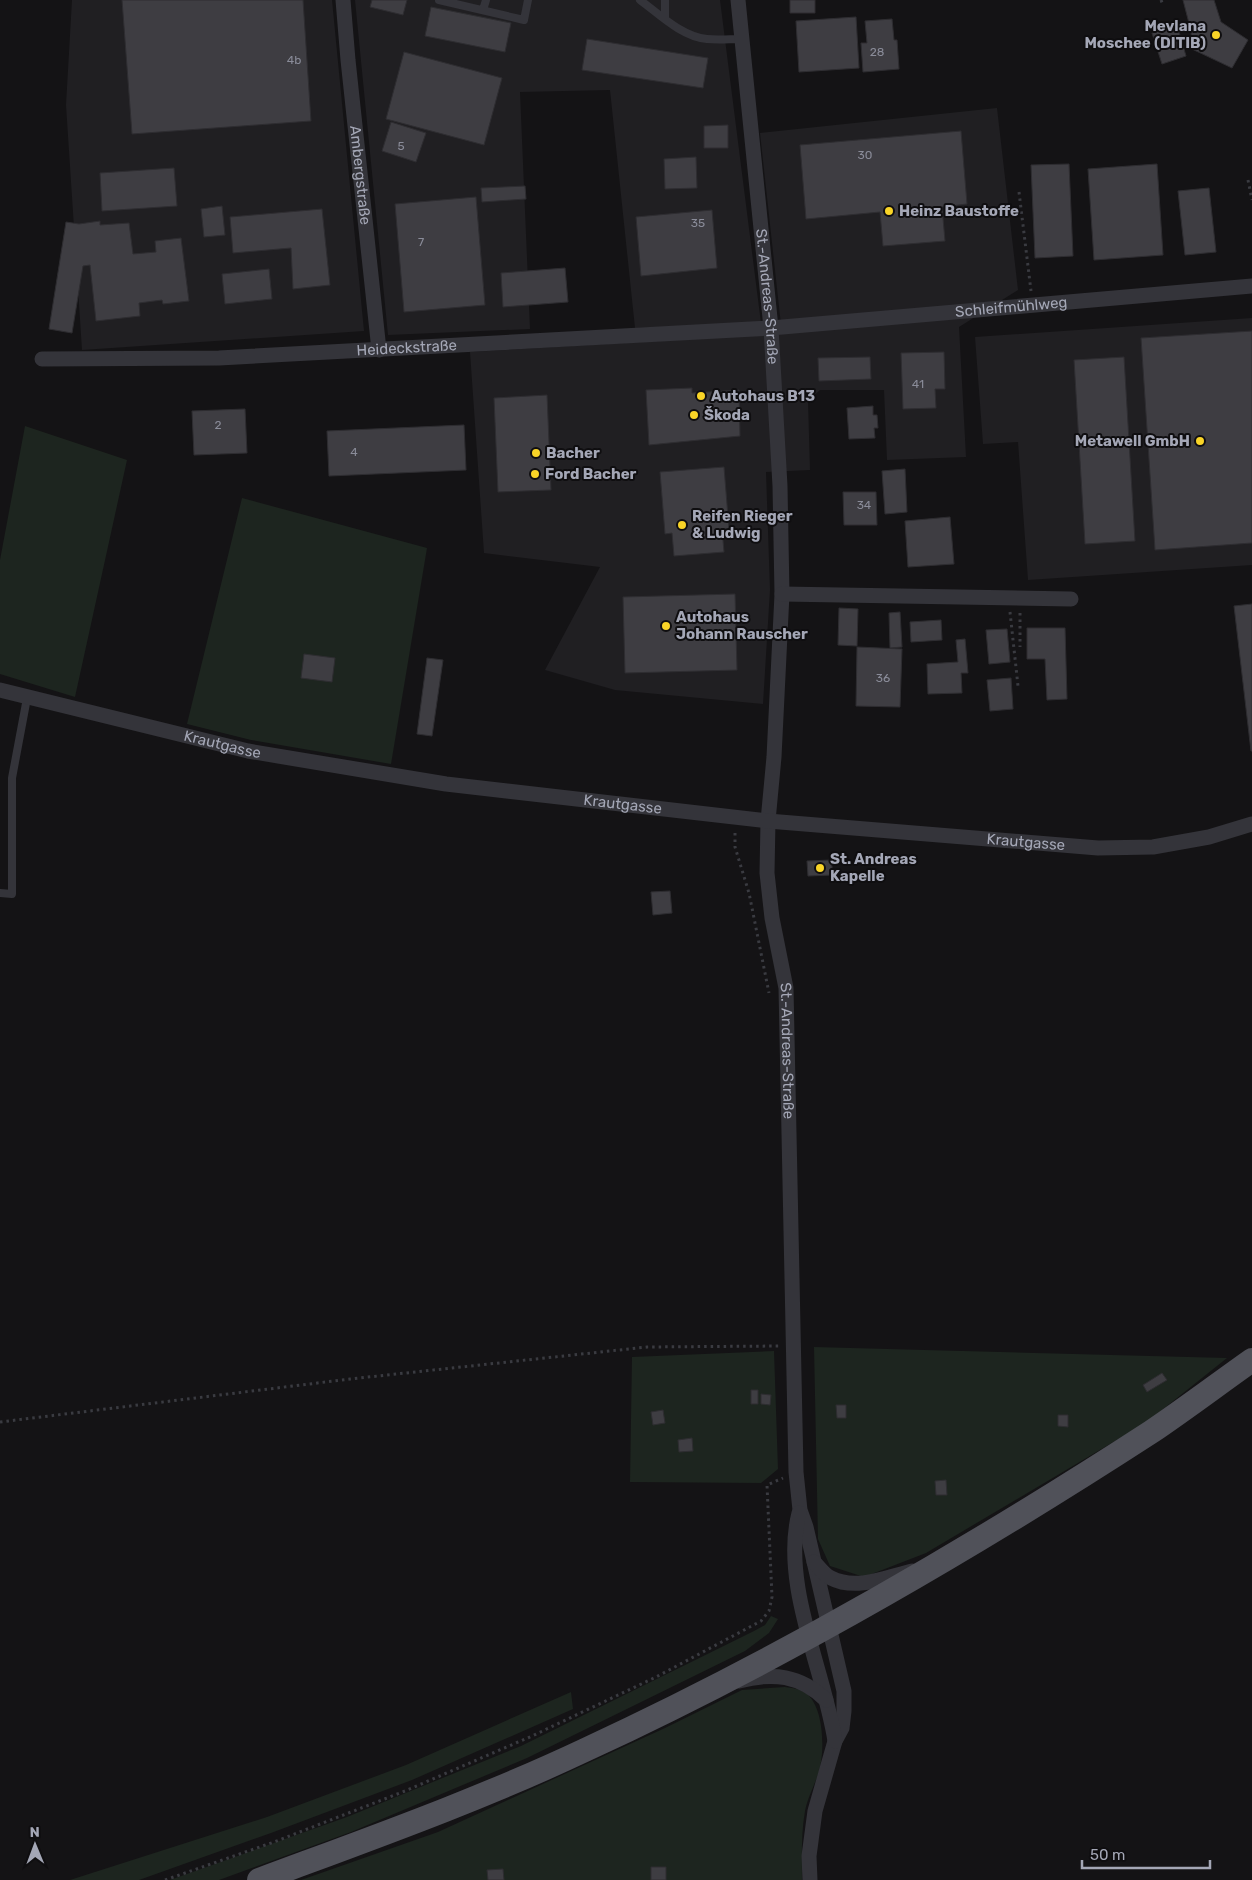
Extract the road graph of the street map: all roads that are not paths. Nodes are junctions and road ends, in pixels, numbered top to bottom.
1 (343, 0) edge
2 (439, 0) edge
3 (486, 0) edge
4 (528, 0) edge
5 (640, 0) edge
6 (665, 0) edge
7 (738, 0) edge
8 (483, 10) junction
9 (665, 19) junction
10 (742, 39) junction
11 (1252, 286) edge
12 (771, 328) junction
13 (379, 350) junction
14 (42, 359) dead end
15 (782, 594) junction
16 (1071, 599) dead end
17 (0, 690) edge
18 (28, 698) junction
19 (768, 822) junction
20 (1252, 824) edge
21 (0, 894) edge
22 (1252, 1360) edge
23 (800, 1510) junction
24 (814, 1561) junction
25 (938, 1565) junction
26 (820, 1633) junction
27 (716, 1688) junction
28 (826, 1700) junction
29 (835, 1741) junction
30 (259, 1880) edge
31 (810, 1880) edge

1 - 13 street, Ambergstraße
2 - 8 lane
3 - 8 lane
4 - 8 lane
5 - 9 lane
6 - 9 lane
7 - 10 street, St.-Andreas-Straße
9 - 10 lane
10 - 12 street, St.-Andreas-Straße
11 - 12 street, Schleifmühlweg
12 - 13 street, Heideckstraße
12 - 15 street, St.-Andreas-Straße
13 - 14 street, Heideckstraße
15 - 16 street
15 - 19 street, St.-Andreas-Straße
17 - 18 street, Krautgasse
18 - 19 street, Krautgasse
18 - 21 lane
19 - 20 street, Krautgasse
19 - 23 street, St.-Andreas-Straße
22 - 25 main road
23 - 24 street
23 - 26 street
24 - 25 street
24 - 26 street
25 - 26 main road
26 - 27 main road
26 - 28 street
26 - 29 street
27 - 28 street
27 - 30 main road
28 - 29 street
29 - 31 street

